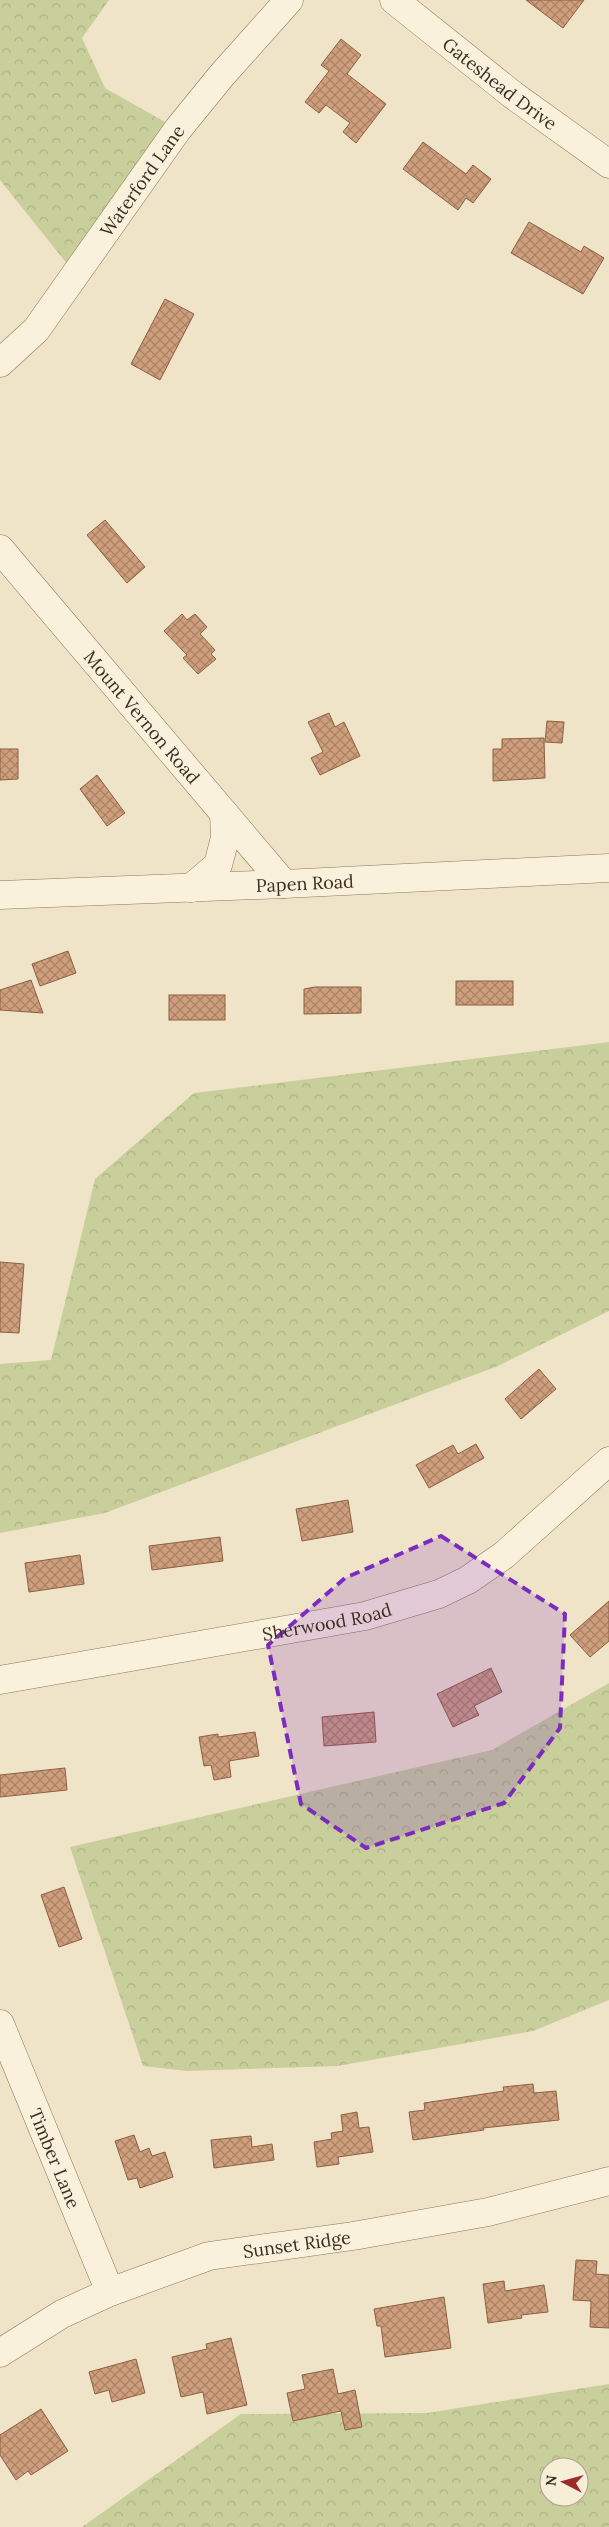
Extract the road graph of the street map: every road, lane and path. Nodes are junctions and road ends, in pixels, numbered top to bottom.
1 (289, 0) edge
2 (394, 0) edge
3 (609, 164) edge
4 (0, 363) edge
5 (0, 549) edge
6 (224, 813) junction
7 (609, 868) edge
8 (284, 884) junction
9 (191, 888) junction
10 (0, 895) edge
11 (609, 1461) edge
12 (0, 1680) edge
13 (0, 2024) edge
14 (609, 2181) edge
15 (110, 2292) junction
16 (0, 2353) edge

1 - 4 street, Waterford Lane
2 - 3 street, Gateshead Drive
5 - 6 street, Mount Vernon Road
6 - 8 street, Mount Vernon Road
6 - 9 street
7 - 8 street, Papen Road
8 - 9 street, Papen Road
9 - 10 street, Papen Road
11 - 12 street, Sherwood Road
13 - 15 street, Timber Lane
14 - 15 street, Sunset Ridge
15 - 16 street, Sunset Ridge

